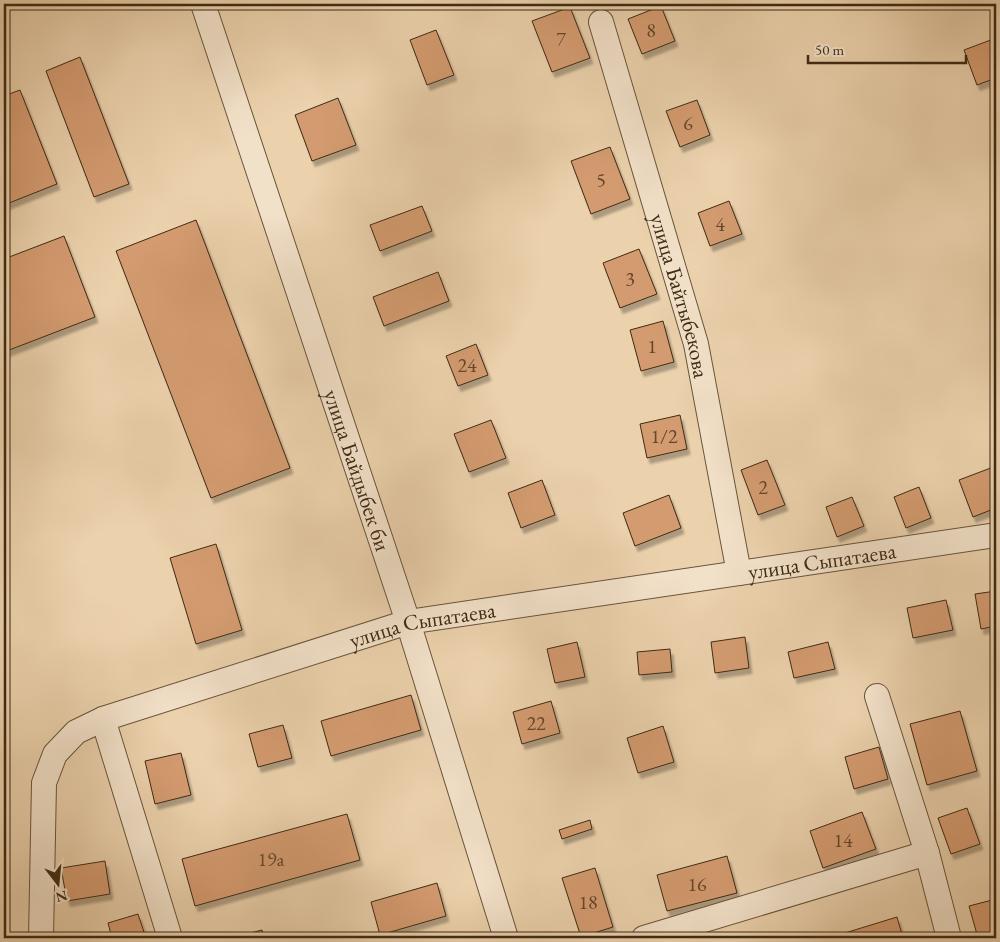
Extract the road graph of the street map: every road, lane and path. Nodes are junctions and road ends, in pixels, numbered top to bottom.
1 (203, 4) edge
2 (601, 22) dead end
3 (996, 535) edge
4 (739, 573) junction
5 (408, 622) junction
6 (877, 696) dead end
7 (103, 719) junction
8 (927, 854) junction
9 (41, 938) edge
10 (170, 938) edge
11 (506, 938) edge
12 (644, 938) edge
13 (949, 938) edge

1 - 5 street, улица Байдыбек би
2 - 4 street, улица Байтыбекова
3 - 4 street, улица Сыпатаева
4 - 5 street, улица Сыпатаева
5 - 7 street, улица Сыпатаева
5 - 11 street, улица Байдыбек би
6 - 8 street
7 - 9 street, улица Сыпатаева
7 - 10 street
8 - 12 street
8 - 13 street

